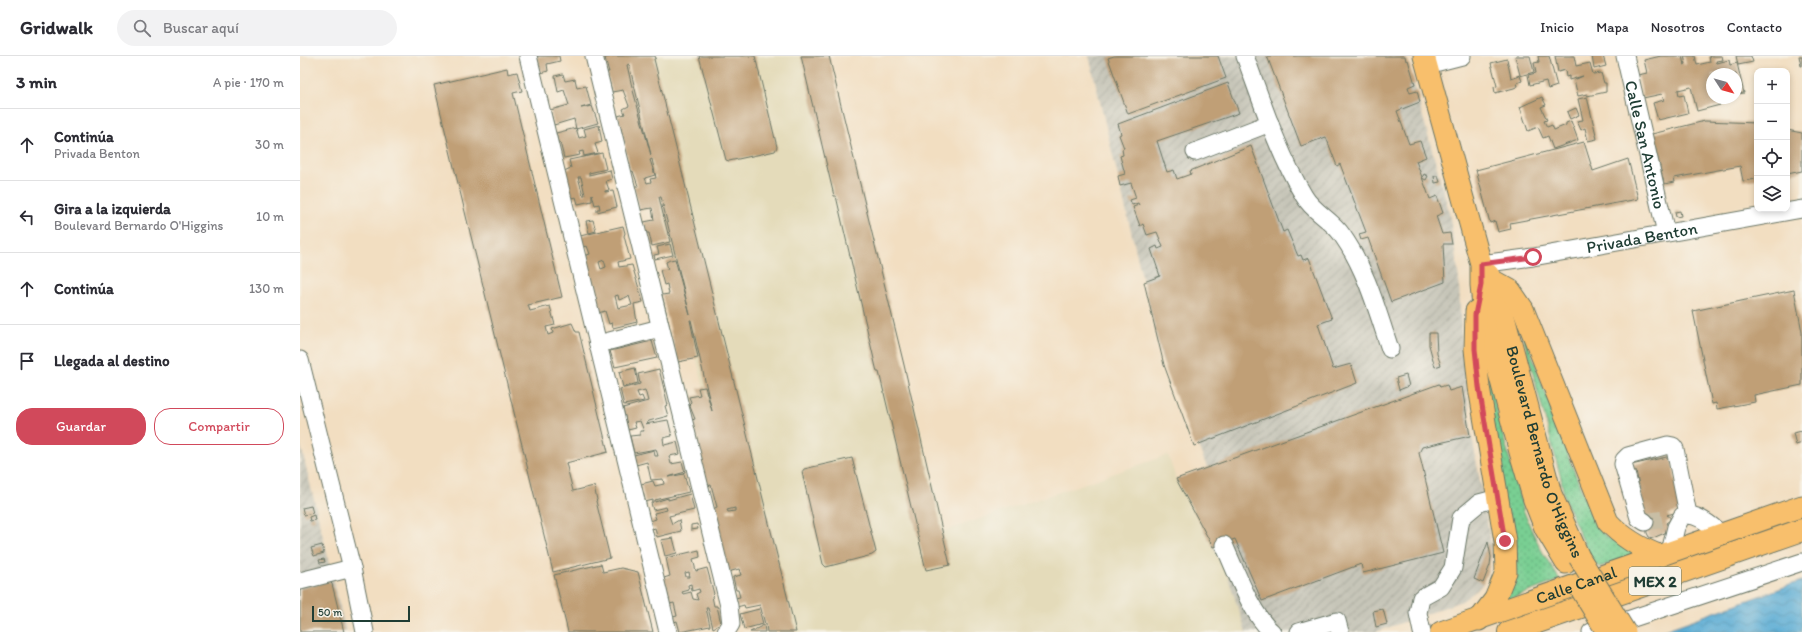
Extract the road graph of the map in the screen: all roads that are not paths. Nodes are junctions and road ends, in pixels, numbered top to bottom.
1 (528, 56) edge
2 (594, 56) edge
3 (1245, 56) edge
4 (1462, 56) edge
5 (1625, 56) edge
6 (1425, 61) edge
7 (1270, 123) junction
8 (1195, 152) dead end
9 (1802, 209) edge
10 (1666, 233) junction
11 (1485, 276) junction
12 (660, 328) junction
13 (598, 344) junction
14 (1390, 349) dead end
15 (300, 360) edge
16 (1498, 498) junction
17 (1802, 506) edge
18 (1680, 516) junction
19 (1645, 522) dead end
20 (1802, 530) edge
21 (1722, 534) junction
22 (1224, 545) dead end
23 (1665, 554) junction
24 (1572, 560) junction
25 (1802, 562) edge
26 (352, 568) junction
27 (300, 581) edge
28 (1479, 620) junction
29 (365, 632) edge
30 (668, 632) edge
31 (726, 632) edge
32 (1272, 632) edge
33 (1300, 632) edge
34 (1340, 632) edge
35 (1422, 632) edge
36 (1441, 632) edge
37 (1509, 632) edge
38 (1591, 632) edge
39 (1607, 632) edge
40 (1625, 632) edge

1 - 13 street
2 - 12 street
3 - 7 street
4 - 6 street
5 - 10 street, Calle San Antonio
6 - 11 main road, Boulevard Bernardo O'Higgins
7 - 8 street
7 - 14 street
9 - 10 street, Privada Benton
10 - 11 street, Privada Benton
11 - 16 main road
11 - 23 main road
11 - 24 main road, Boulevard Bernardo O'Higgins
12 - 13 street
12 - 31 street
13 - 30 street
15 - 26 street
16 - 28 main road
16 - 35 street
17 - 21 main road, Calle Canal
18 - 19 street
18 - 21 street
18 - 23 street
20 - 37 highway, MEX 2
21 - 23 main road, Calle Canal
22 - 32 street
23 - 28 main road, Calle Canal
24 - 39 main road, Boulevard Bernardo O'Higgins, bridge
24 - 40 main road, Boulevard Bernardo O'Higgins, bridge
25 - 38 street
26 - 27 street
26 - 29 street
28 - 36 main road, Calle Canal
33 - 34 street

